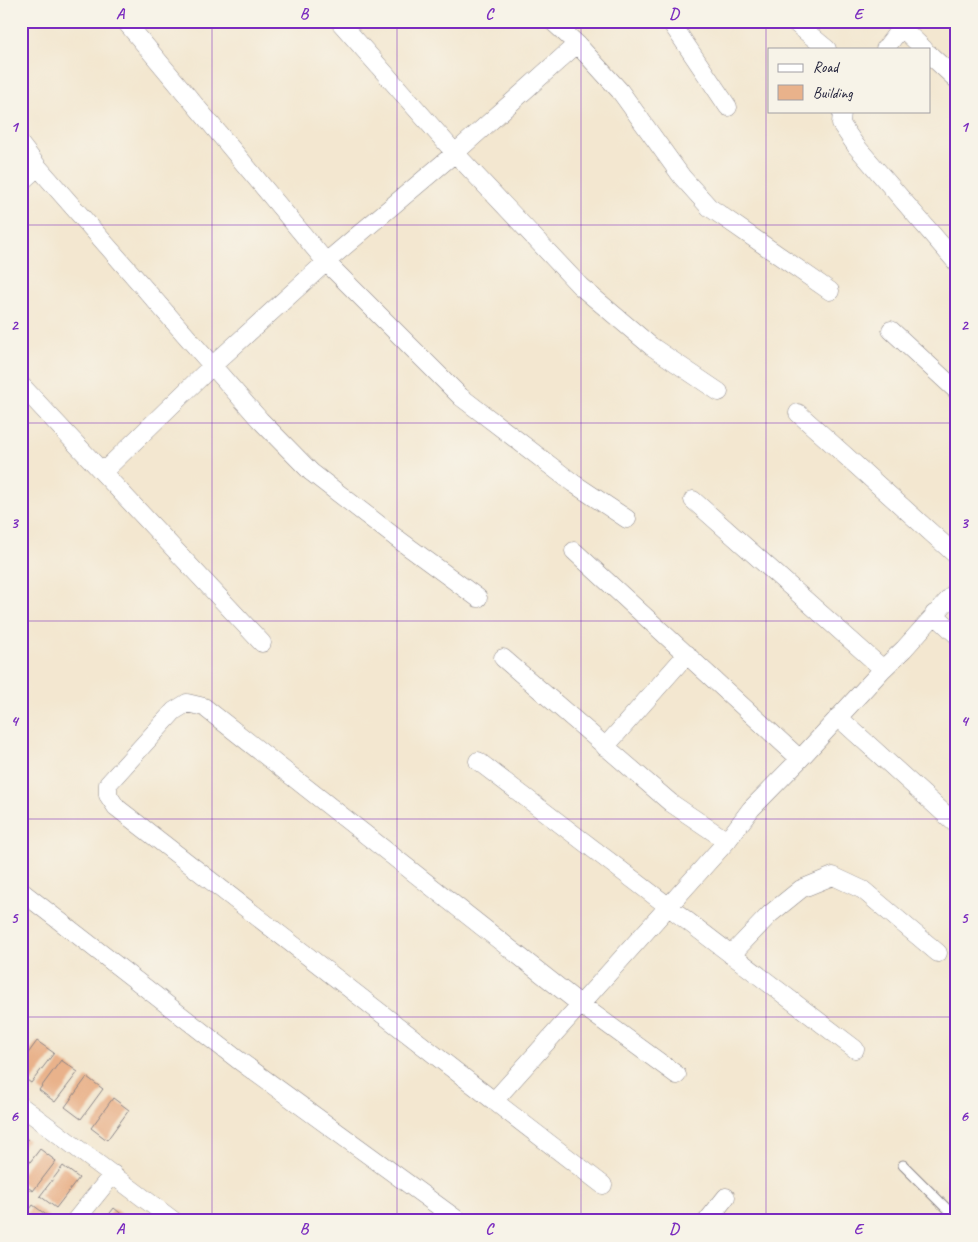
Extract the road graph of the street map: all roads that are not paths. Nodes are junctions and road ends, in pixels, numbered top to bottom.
1 (125, 21) edge
2 (339, 21) edge
3 (552, 21) edge
4 (670, 21) edge
5 (794, 21) edge
6 (904, 24) edge
7 (577, 44) junction
8 (826, 48) edge
9 (886, 48) edge
10 (923, 48) edge
11 (930, 55) edge
12 (957, 80) edge
13 (728, 107) dead end
14 (842, 112) edge
15 (21, 145) edge
16 (455, 153) junction
17 (38, 166) junction
18 (21, 182) edge
19 (326, 262) junction
20 (957, 264) edge
21 (830, 291) dead end
22 (891, 330) dead end
23 (212, 366) junction
24 (21, 385) edge
25 (957, 391) edge
26 (719, 392) dead end
27 (798, 414) dead end
28 (103, 472) junction
29 (693, 500) dead end
30 (627, 519) dead end
31 (574, 551) dead end
32 (957, 556) edge
33 (957, 590) edge
34 (478, 598) dead end
35 (934, 614) junction
36 (957, 635) edge
37 (262, 644) dead end
38 (686, 654) junction
39 (502, 658) dead end
40 (883, 669) junction
41 (838, 717) junction
42 (605, 747) junction
43 (800, 759) junction
44 (478, 762) dead end
45 (957, 825) edge
46 (727, 841) junction
47 (21, 891) edge
48 (668, 906) junction
49 (938, 954) dead end
50 (732, 955) junction
51 (580, 1004) junction
52 (855, 1049) dead end
53 (677, 1075) dead end
54 (494, 1101) junction
55 (21, 1106) edge
56 (904, 1165) dead end
57 (113, 1174) junction
58 (603, 1185) dead end
59 (726, 1197) dead end
60 (957, 1219) edge
61 (75, 1221) edge
62 (174, 1221) edge
63 (459, 1221) edge
64 (707, 1221) edge

1 - 19 street
2 - 16 street
3 - 7 street
4 - 13 street
5 - 8 street
6 - 9 street
6 - 10 street
7 - 16 street
7 - 21 street
11 - 12 street
14 - 20 street
15 - 17 street
16 - 19 street
16 - 26 street
17 - 18 street
17 - 23 street
19 - 23 street
19 - 30 street
22 - 25 street
23 - 28 street
23 - 34 street
24 - 28 street
27 - 32 street
28 - 37 street
29 - 40 street
31 - 38 street
33 - 35 street
35 - 36 street
35 - 40 street
38 - 42 street
38 - 43 street
39 - 42 street
40 - 41 street
41 - 43 street
41 - 45 street
42 - 46 street
43 - 46 street
44 - 48 street
46 - 48 street
47 - 63 street
48 - 50 street
48 - 51 street
49 - 50 street
50 - 52 street
51 - 53 street
51 - 54 street
51 - 54 street
54 - 58 street
55 - 57 street
56 - 60 lane
57 - 61 street
57 - 62 street
59 - 64 street

